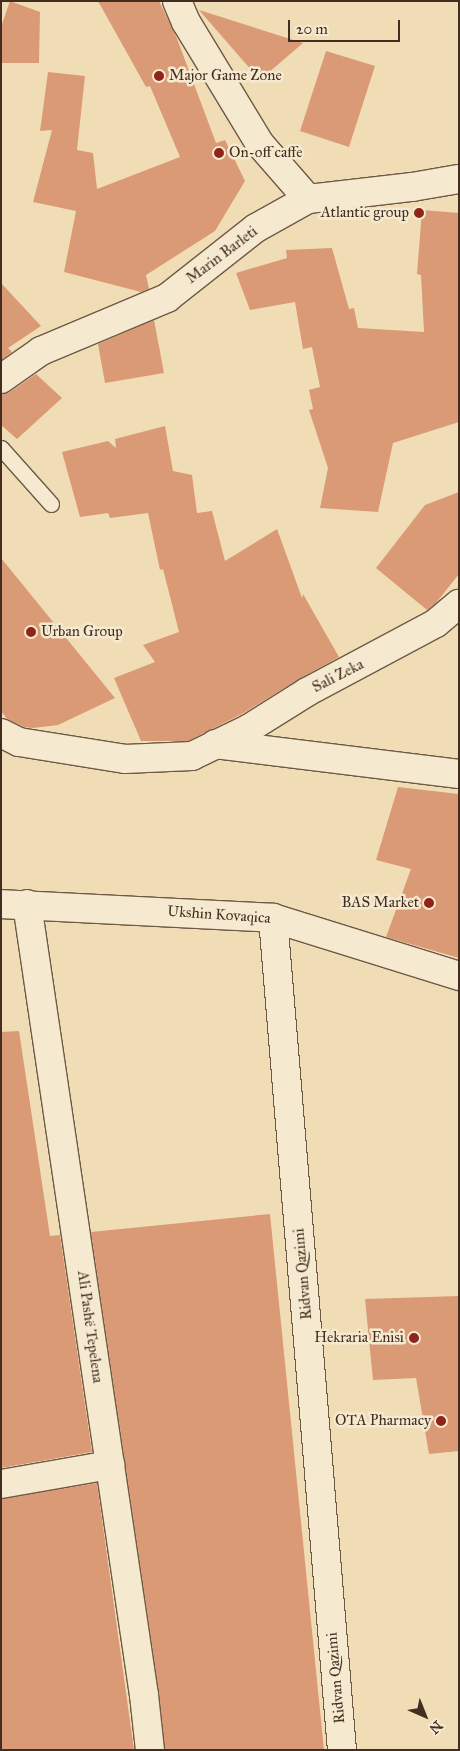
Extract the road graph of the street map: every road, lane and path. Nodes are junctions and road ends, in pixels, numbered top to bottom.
1 (177, 1) edge
2 (459, 179) edge
3 (308, 199) junction
4 (1, 379) edge
5 (1, 448) edge
6 (51, 504) dead end
7 (459, 604) edge
8 (1, 733) edge
9 (215, 744) junction
10 (459, 774) edge
11 (14, 904) edge
12 (273, 918) junction
13 (459, 976) edge
14 (110, 1465) junction
15 (1, 1484) edge
16 (150, 1750) edge
17 (342, 1750) edge

1 - 3 street
2 - 3 street, Marin Barleti
3 - 4 street, Marin Barleti
5 - 6 lane
7 - 9 street, Sali Zeka
8 - 9 street, Sali Zeka
9 - 10 street
11 - 12 street, Ukshin Kovaqica
11 - 14 street, Ali Pashë Tepelena
12 - 13 street, Ukshin Kovaqica
12 - 17 street, Ridvan Qazimi
14 - 15 street
14 - 16 street, Ali Pashë Tepelena

